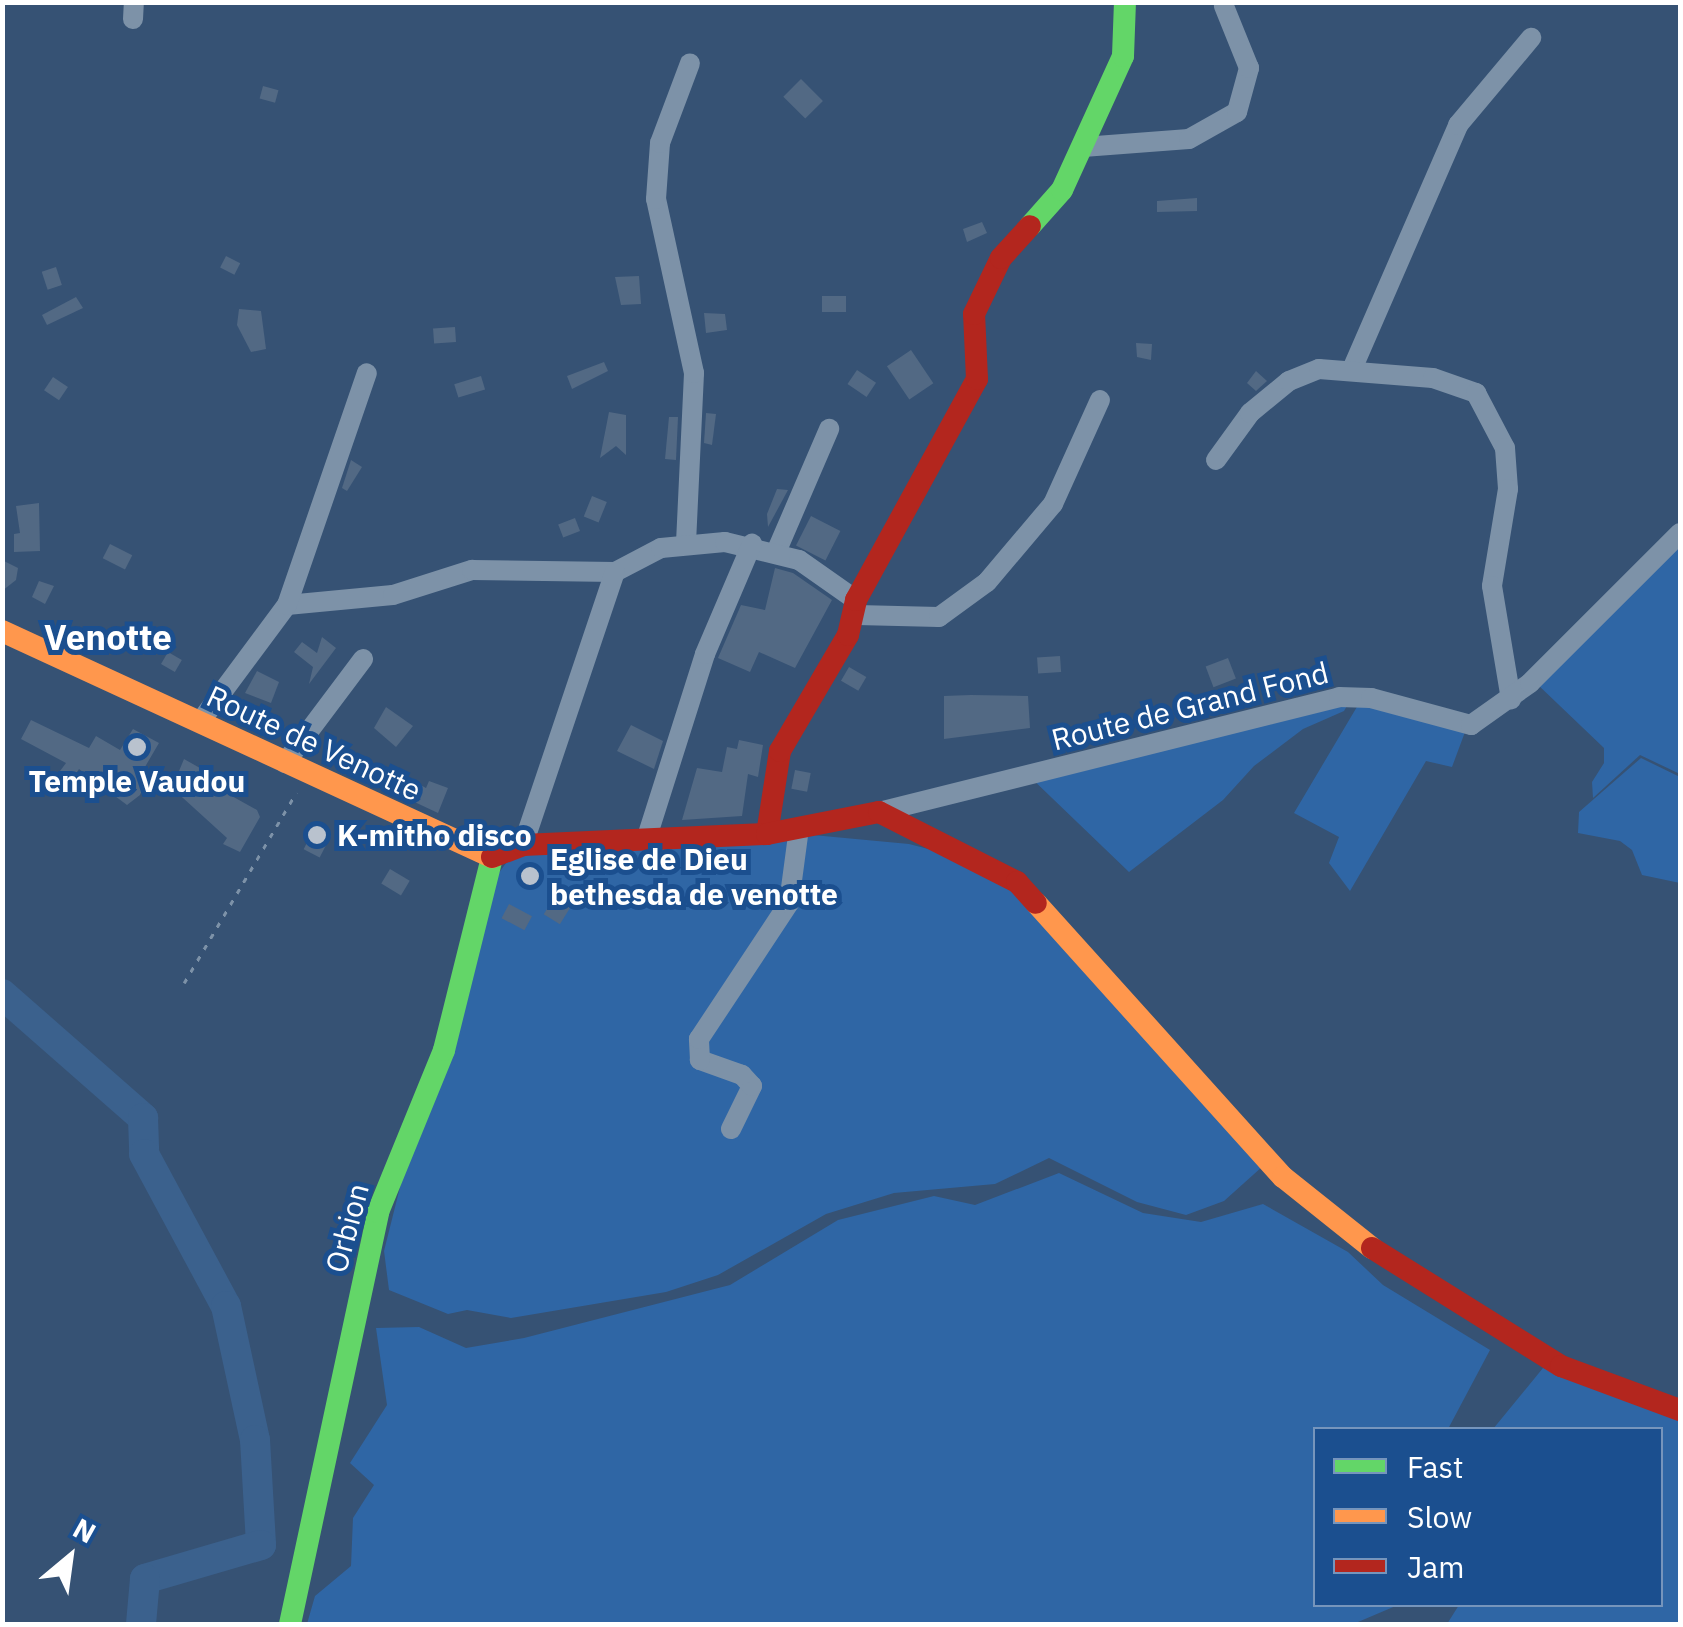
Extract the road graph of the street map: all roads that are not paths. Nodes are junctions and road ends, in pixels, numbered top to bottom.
1 (1126, 2) edge
2 (1224, 6) dead end
3 (1531, 38) dead end
4 (690, 63) dead end
5 (1083, 147) junction
6 (1352, 367) junction
7 (367, 373) dead end
8 (1100, 400) dead end
9 (829, 429) dead end
10 (1216, 460) dead end
11 (1680, 533) edge
12 (686, 543) junction
13 (752, 544) junction
14 (776, 550) junction
15 (615, 572) junction
16 (287, 605) junction
17 (857, 608) junction
18 (2, 632) edge
19 (363, 658) dead end
20 (1511, 699) junction
21 (200, 722) junction
22 (285, 763) junction
23 (879, 812) junction
24 (799, 828) junction
25 (767, 834) junction
26 (647, 837) junction
27 (523, 844) junction
28 (492, 858) junction
29 (731, 1128) dead end
30 (1680, 1410) edge
31 (290, 1624) edge

1 - 5 street
2 - 5 street
3 - 6 street
4 - 12 street
5 - 17 street
6 - 10 street
6 - 20 street
7 - 16 street
8 - 17 street
9 - 14 street
11 - 20 street, Route de Grand Fond
12 - 13 street
12 - 15 street
13 - 14 street
13 - 26 street
14 - 17 street
15 - 16 street
15 - 27 street
16 - 21 street
17 - 25 street
18 - 21 street, Route de Venotte
19 - 22 street
20 - 23 street, Route de Grand Fond
21 - 22 street, Route de Venotte
22 - 28 street, Route de Venotte
23 - 24 street
23 - 30 street
24 - 25 street
24 - 29 street
25 - 26 street
26 - 27 street
27 - 28 street
28 - 31 street, Orbion

